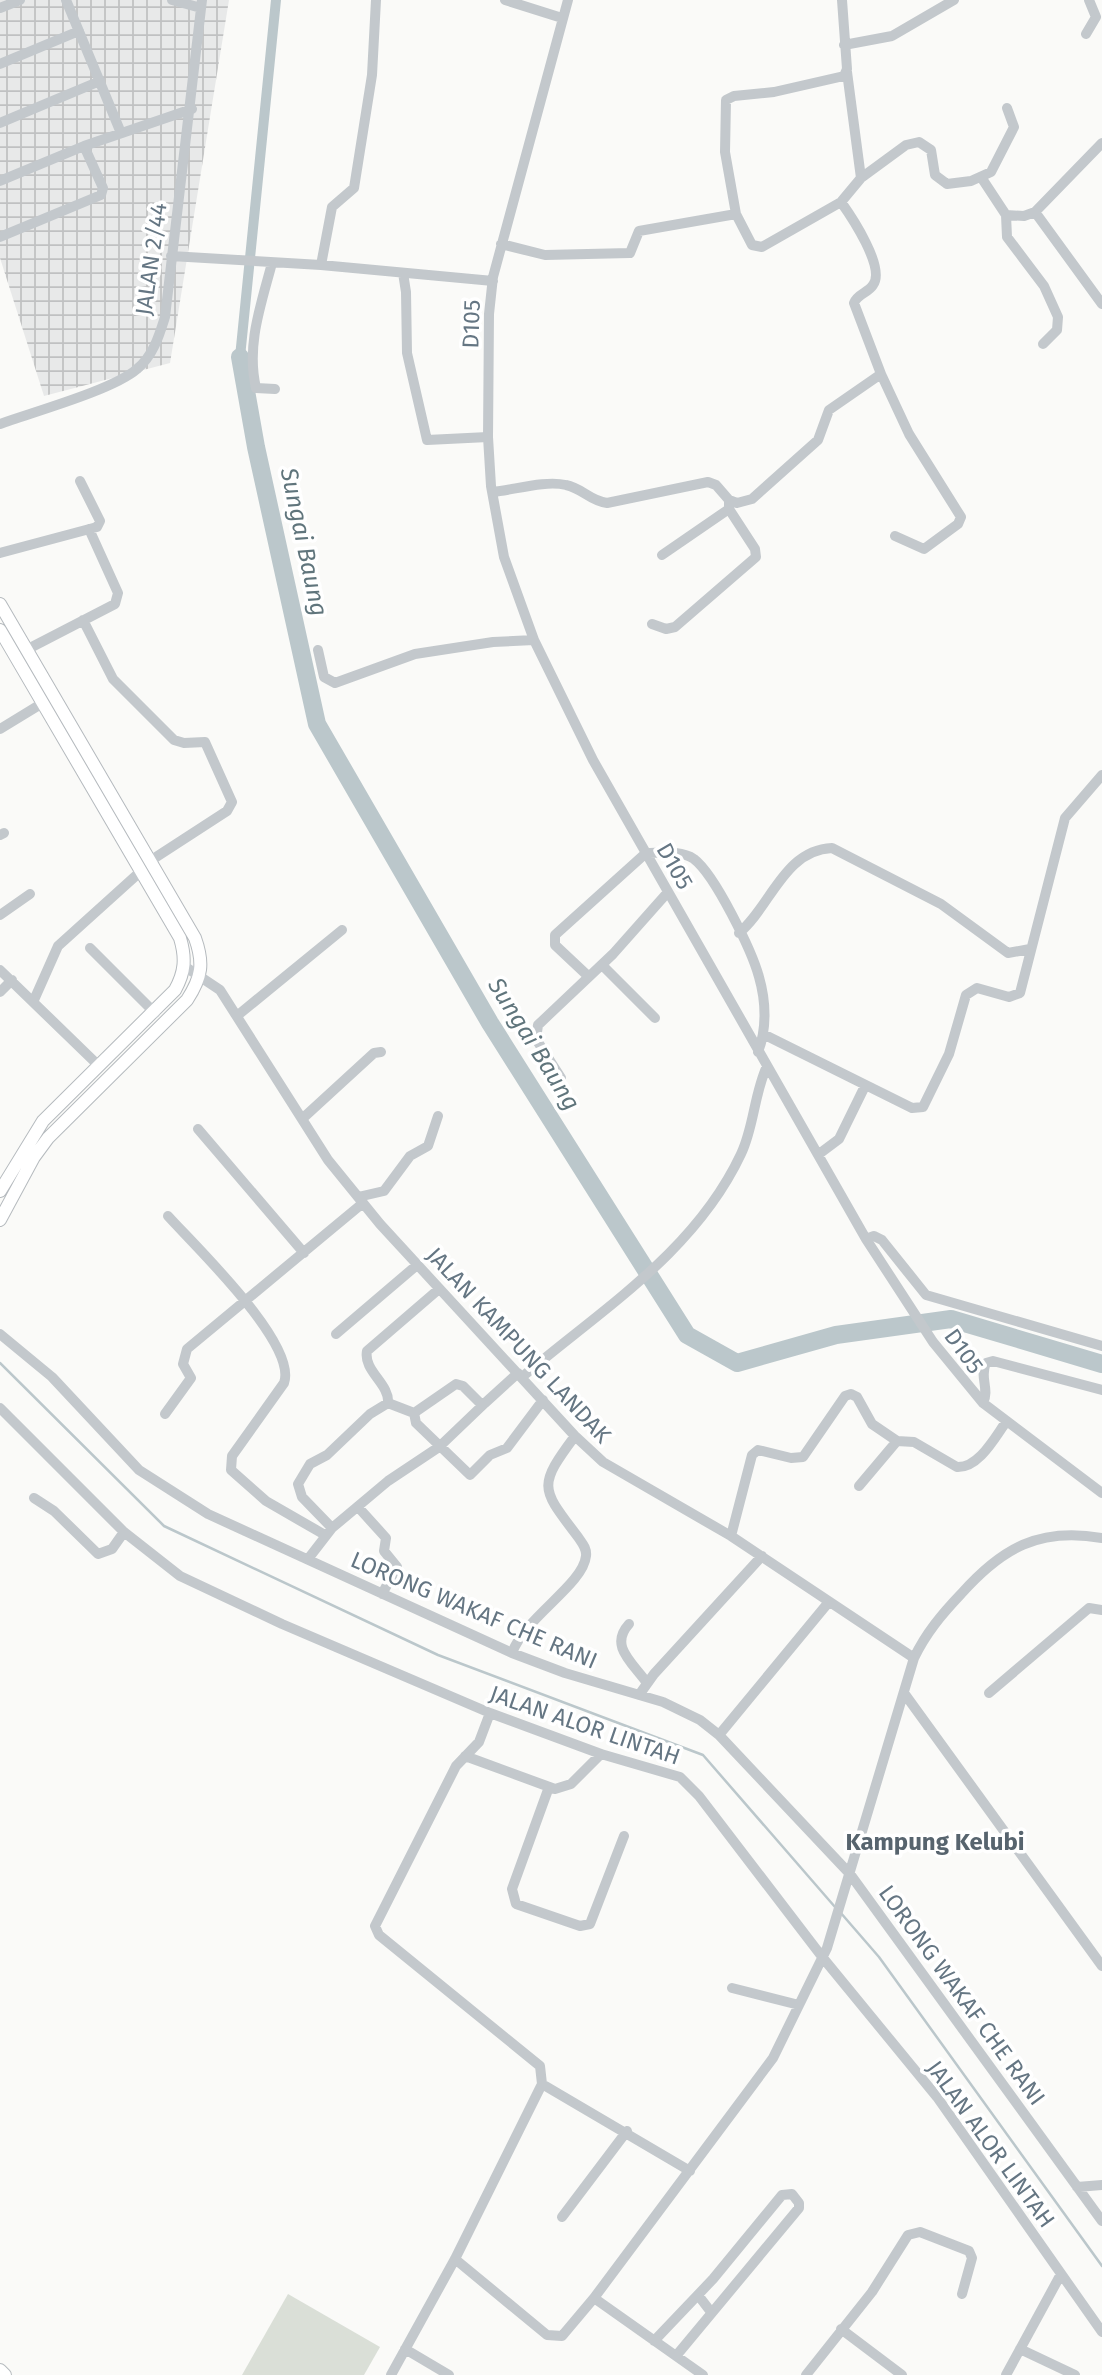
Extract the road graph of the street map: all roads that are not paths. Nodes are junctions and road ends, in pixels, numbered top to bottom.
1 (20, 0) edge
2 (66, 0) edge
3 (173, 0) edge
4 (376, 0) edge
5 (505, 0) edge
6 (568, 0) edge
7 (842, 0) edge
8 (954, 0) edge
9 (1089, 0) edge
10 (202, 4) edge
11 (0, 8) edge
12 (562, 18) junction
13 (79, 32) junction
14 (1086, 34) dead end
15 (845, 44) junction
16 (0, 64) edge
17 (847, 72) junction
18 (100, 81) junction
19 (1007, 108) dead end
20 (192, 109) junction
21 (0, 123) edge
22 (121, 133) junction
23 (1102, 143) edge
24 (84, 146) junction
25 (982, 177) junction
26 (861, 178) junction
27 (0, 180) edge
28 (841, 202) junction
29 (1035, 212) junction
30 (736, 214) junction
31 (1006, 215) junction
32 (0, 237) edge
33 (500, 244) junction
34 (171, 256) junction
35 (272, 263) junction
36 (321, 265) junction
37 (403, 272) junction
38 (493, 281) junction
39 (1102, 304) edge
40 (1043, 344) dead end
41 (881, 374) junction
42 (275, 389) dead end
43 (0, 424) edge
44 (488, 437) junction
45 (80, 481) dead end
46 (493, 492) junction
47 (729, 505) junction
48 (89, 529) junction
49 (895, 537) dead end
50 (0, 552) edge
51 (662, 555) dead end
52 (0, 604) edge
53 (83, 620) junction
54 (652, 624) dead end
55 (1, 633) edge
56 (534, 640) junction
57 (26, 650) junction
58 (318, 650) dead end
59 (41, 704) junction
60 (0, 729) edge
61 (1102, 775) edge
62 (646, 853) junction
63 (150, 861) junction
64 (140, 872) junction
65 (668, 892) junction
66 (30, 894) dead end
67 (0, 915) edge
68 (342, 930) dead end
69 (739, 933) junction
70 (90, 948) dead end
71 (1030, 949) junction
72 (184, 965) junction
73 (602, 965) junction
74 (0, 970) edge
75 (201, 976) junction
76 (588, 976) junction
77 (12, 980) junction
78 (0, 992) edge
79 (34, 1000) junction
80 (155, 1013) junction
81 (238, 1015) junction
82 (655, 1018) dead end
83 (765, 1035) junction
84 (381, 1052) dead end
85 (758, 1052) junction
86 (99, 1066) junction
87 (767, 1066) junction
88 (561, 1078) dead end
89 (865, 1086) junction
90 (439, 1116) dead end
91 (302, 1119) junction
92 (198, 1129) dead end
93 (819, 1154) junction
94 (0, 1191) edge
95 (361, 1200) junction
96 (168, 1216) dead end
97 (0, 1220) edge
98 (866, 1239) junction
99 (304, 1253) junction
100 (417, 1265) junction
101 (439, 1289) junction
102 (246, 1301) junction
103 (0, 1334) edge
104 (336, 1334) dead end
105 (1102, 1346) edge
106 (520, 1375) junction
107 (1102, 1390) edge
108 (543, 1400) junction
109 (388, 1403) junction
110 (485, 1403) junction
111 (983, 1403) junction
112 (0, 1408) edge
113 (414, 1413) junction
114 (165, 1414) dead end
115 (1006, 1422) junction
116 (575, 1436) junction
117 (897, 1441) junction
118 (439, 1447) junction
119 (859, 1486) dead end
120 (1102, 1493) edge
121 (34, 1499) dead end
122 (358, 1507) junction
123 (124, 1532) junction
124 (329, 1532) junction
125 (731, 1536) junction
126 (1102, 1538) edge
127 (762, 1556) junction
128 (308, 1559) junction
129 (382, 1594) junction
130 (828, 1603) junction
131 (1100, 1606) edge
132 (629, 1624) dead end
133 (512, 1653) junction
134 (914, 1658) junction
135 (647, 1683) junction
136 (904, 1693) junction
137 (989, 1693) dead end
138 (639, 1695) junction
139 (490, 1713) junction
140 (719, 1735) junction
141 (601, 1755) junction
142 (465, 1756) junction
143 (550, 1787) junction
144 (624, 1836) dead end
145 (850, 1874) junction
146 (822, 1958) junction
147 (1102, 1966) edge
148 (732, 1988) dead end
149 (799, 2005) junction
150 (542, 2084) junction
151 (627, 2131) junction
152 (690, 2171) junction
153 (1102, 2185) edge
154 (1077, 2187) junction
155 (562, 2217) dead end
156 (1102, 2221) edge
157 (455, 2259) junction
158 (1061, 2274) junction
159 (962, 2294) dead end
160 (698, 2295) junction
161 (594, 2298) junction
162 (711, 2312) junction
163 (841, 2329) junction
164 (1102, 2332) edge
165 (654, 2341) junction
166 (405, 2349) junction
167 (1020, 2349) junction
168 (676, 2356) junction
169 (0, 2370) edge
170 (5, 2375) edge
171 (391, 2375) edge
172 (449, 2375) edge
173 (703, 2375) edge
174 (806, 2375) edge
175 (902, 2375) edge
176 (1006, 2375) edge
177 (1075, 2375) edge

1 - 11 street
2 - 13 street
3 - 10 street
4 - 36 street
5 - 12 street
6 - 12 street, D105
7 - 15 street
8 - 15 street
9 - 14 street
10 - 20 street, JALAN 2/44
12 - 33 street, D105
13 - 16 street
13 - 18 street
15 - 17 street
17 - 26 street
17 - 30 street
18 - 21 street
18 - 22 street
19 - 25 street
20 - 22 street
20 - 34 street, JALAN 2/44
22 - 24 street
23 - 29 street
24 - 27 street
24 - 32 street
25 - 26 street
25 - 31 street
26 - 28 street
28 - 30 street
28 - 41 street
29 - 31 street
29 - 39 street
30 - 33 street
31 - 40 street
33 - 38 street, D105
34 - 35 street
34 - 43 street, JALAN 2/44
35 - 36 street
35 - 42 street
36 - 37 street
37 - 38 street
37 - 44 street
38 - 44 street, D105
41 - 47 street
41 - 49 street
44 - 46 street, D105
45 - 48 street
46 - 47 street
46 - 56 street, D105
47 - 51 street
47 - 54 street
48 - 50 street
48 - 53 street
52 - 57 main road
53 - 57 street
53 - 63 street
55 - 59 main road
56 - 58 street
56 - 62 street, D105
57 - 63 main road
59 - 60 street
59 - 64 main road
61 - 71 street
62 - 65 street, D105
62 - 69 street
62 - 76 street
63 - 75 main road
64 - 72 main road
64 - 79 street
65 - 73 street
65 - 85 street, D105
66 - 67 street
68 - 81 street
69 - 71 street
69 - 83 street
70 - 80 street
71 - 89 street
72 - 75 street, JALAN KAMPUNG LANDAK
72 - 80 main road
73 - 76 street
73 - 82 street
74 - 77 street
75 - 81 street, JALAN KAMPUNG LANDAK
75 - 97 main road
76 - 88 street
77 - 78 street
77 - 79 street
79 - 86 street
80 - 86 main road
81 - 91 street, JALAN KAMPUNG LANDAK
83 - 85 street
83 - 89 street
84 - 91 street
85 - 87 street, D105
86 - 94 main road
87 - 93 street, D105
87 - 106 street
89 - 93 street
90 - 95 street
91 - 95 street, JALAN KAMPUNG LANDAK
92 - 99 street
93 - 98 street, D105
95 - 99 street
95 - 100 street, JALAN KAMPUNG LANDAK
96 - 102 street
98 - 105 street
98 - 111 street, D105
99 - 102 street
100 - 101 street, JALAN KAMPUNG LANDAK
100 - 104 street
101 - 106 street, JALAN KAMPUNG LANDAK
101 - 109 street
102 - 114 street
102 - 124 street
103 - 128 street, LORONG WAKAF CHE RANI
106 - 108 street, JALAN KAMPUNG LANDAK
106 - 110 street
107 - 111 street
108 - 116 street, JALAN KAMPUNG LANDAK
108 - 118 street
109 - 113 street
109 - 124 street
110 - 113 street
110 - 118 street
111 - 115 street, D105
112 - 123 street, JALAN ALOR LINTAH
113 - 118 street
115 - 117 street
115 - 120 street, D105
116 - 125 street, JALAN KAMPUNG LANDAK
116 - 133 street
117 - 119 street
117 - 125 street
118 - 122 street
121 - 123 street
122 - 124 street
122 - 129 street
123 - 139 street, JALAN ALOR LINTAH
124 - 128 street
125 - 127 street, JALAN KAMPUNG LANDAK
126 - 134 street
127 - 130 street, JALAN KAMPUNG LANDAK
127 - 135 street
128 - 129 street, LORONG WAKAF CHE RANI
129 - 133 street, LORONG WAKAF CHE RANI
130 - 134 street, JALAN KAMPUNG LANDAK
130 - 140 street
131 - 137 street
132 - 135 street
133 - 138 street, LORONG WAKAF CHE RANI
134 - 136 street
135 - 138 street
136 - 145 street
136 - 147 street
138 - 140 street, LORONG WAKAF CHE RANI
139 - 141 street, JALAN ALOR LINTAH
139 - 142 street
140 - 145 street, LORONG WAKAF CHE RANI
141 - 143 street
141 - 146 street, JALAN ALOR LINTAH
142 - 143 street
142 - 150 street
143 - 144 street
145 - 146 street
145 - 154 street, LORONG WAKAF CHE RANI
146 - 149 street
146 - 158 street, JALAN ALOR LINTAH
148 - 149 street
149 - 152 street
150 - 151 street
150 - 157 street
151 - 152 street
151 - 155 street
152 - 161 street
153 - 154 street
154 - 156 street, LORONG WAKAF CHE RANI
157 - 161 street
157 - 166 street
158 - 164 street, JALAN ALOR LINTAH
158 - 167 street
159 - 163 street
160 - 162 street
160 - 162 street
160 - 165 street
161 - 165 street
162 - 168 street
163 - 174 street
163 - 175 street
165 - 168 street
166 - 171 street
166 - 172 street
167 - 176 street
167 - 177 street
168 - 173 street
169 - 170 main road

